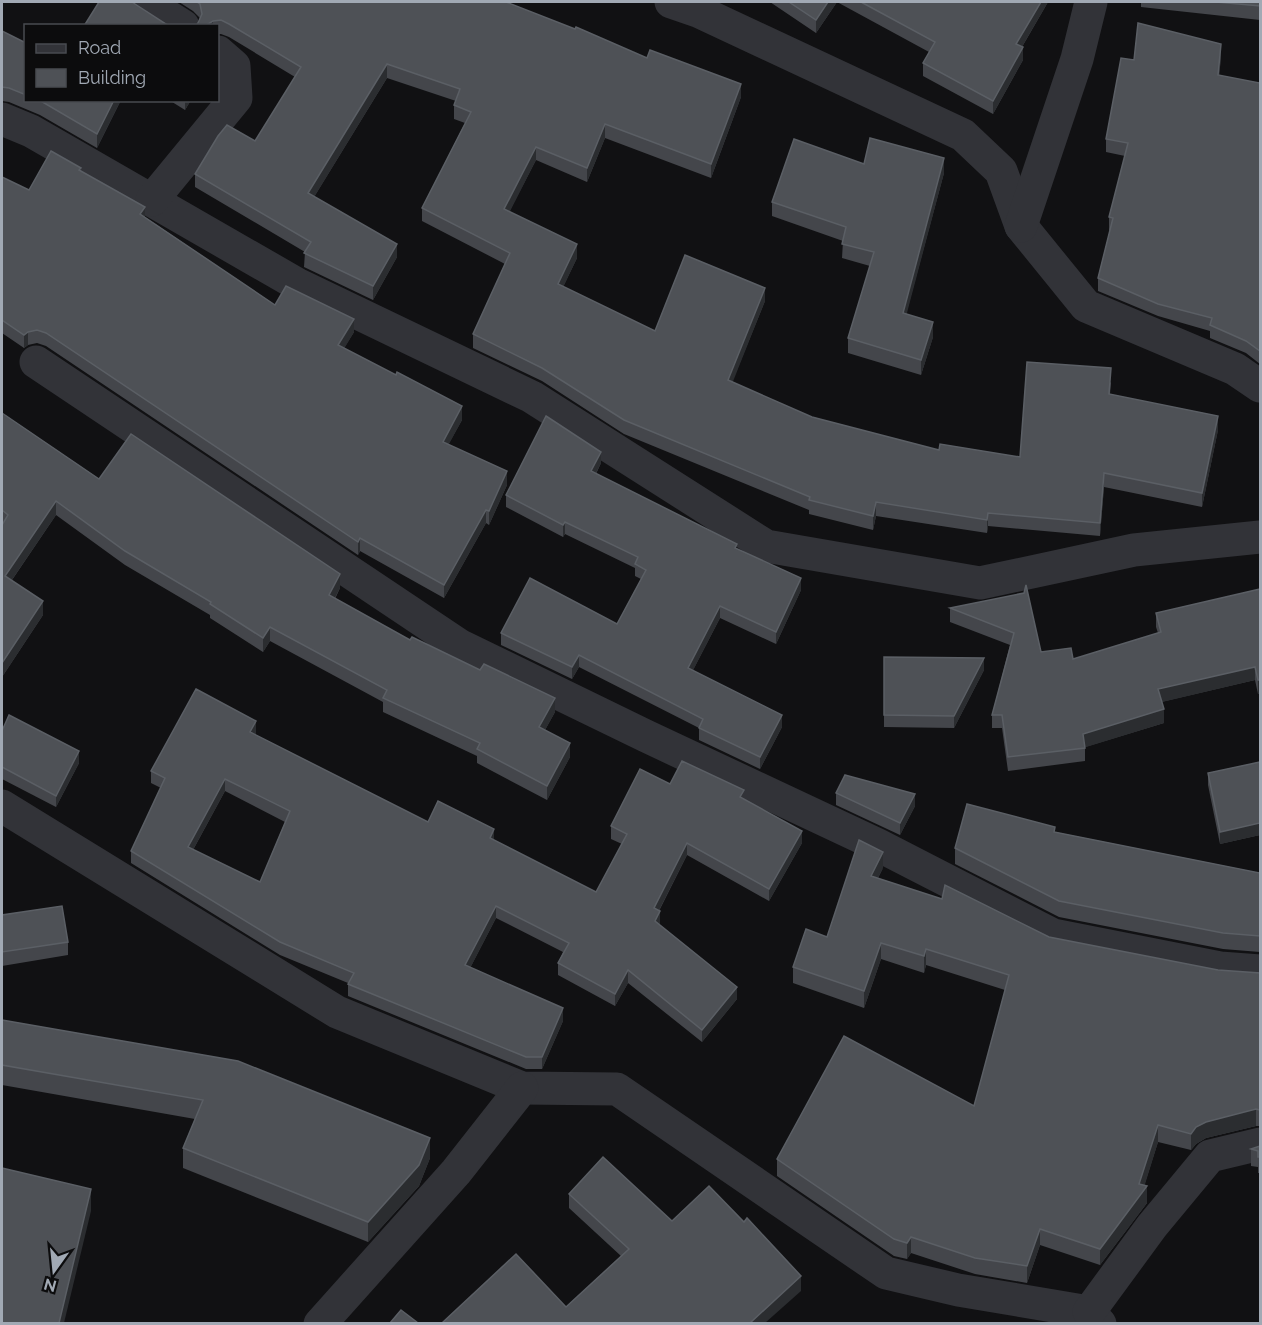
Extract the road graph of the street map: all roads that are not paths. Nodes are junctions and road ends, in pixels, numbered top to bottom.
1 (145, 2) edge
2 (1090, 2) edge
3 (693, 5) edge
4 (180, 24) edge
5 (219, 53) edge
6 (2, 119) edge
7 (152, 200) junction
8 (1021, 226) junction
9 (36, 362) dead end
10 (1260, 386) edge
11 (1260, 537) edge
12 (2, 806) edge
13 (1260, 971) edge
14 (522, 1088) junction
15 (1260, 1144) edge
16 (1094, 1318) edge
17 (320, 1323) edge

1 - 4 street
2 - 8 street
3 - 8 street
5 - 7 street
6 - 7 street
7 - 11 street
8 - 10 street
9 - 13 street
12 - 14 street
14 - 16 street
14 - 17 street
15 - 16 street

